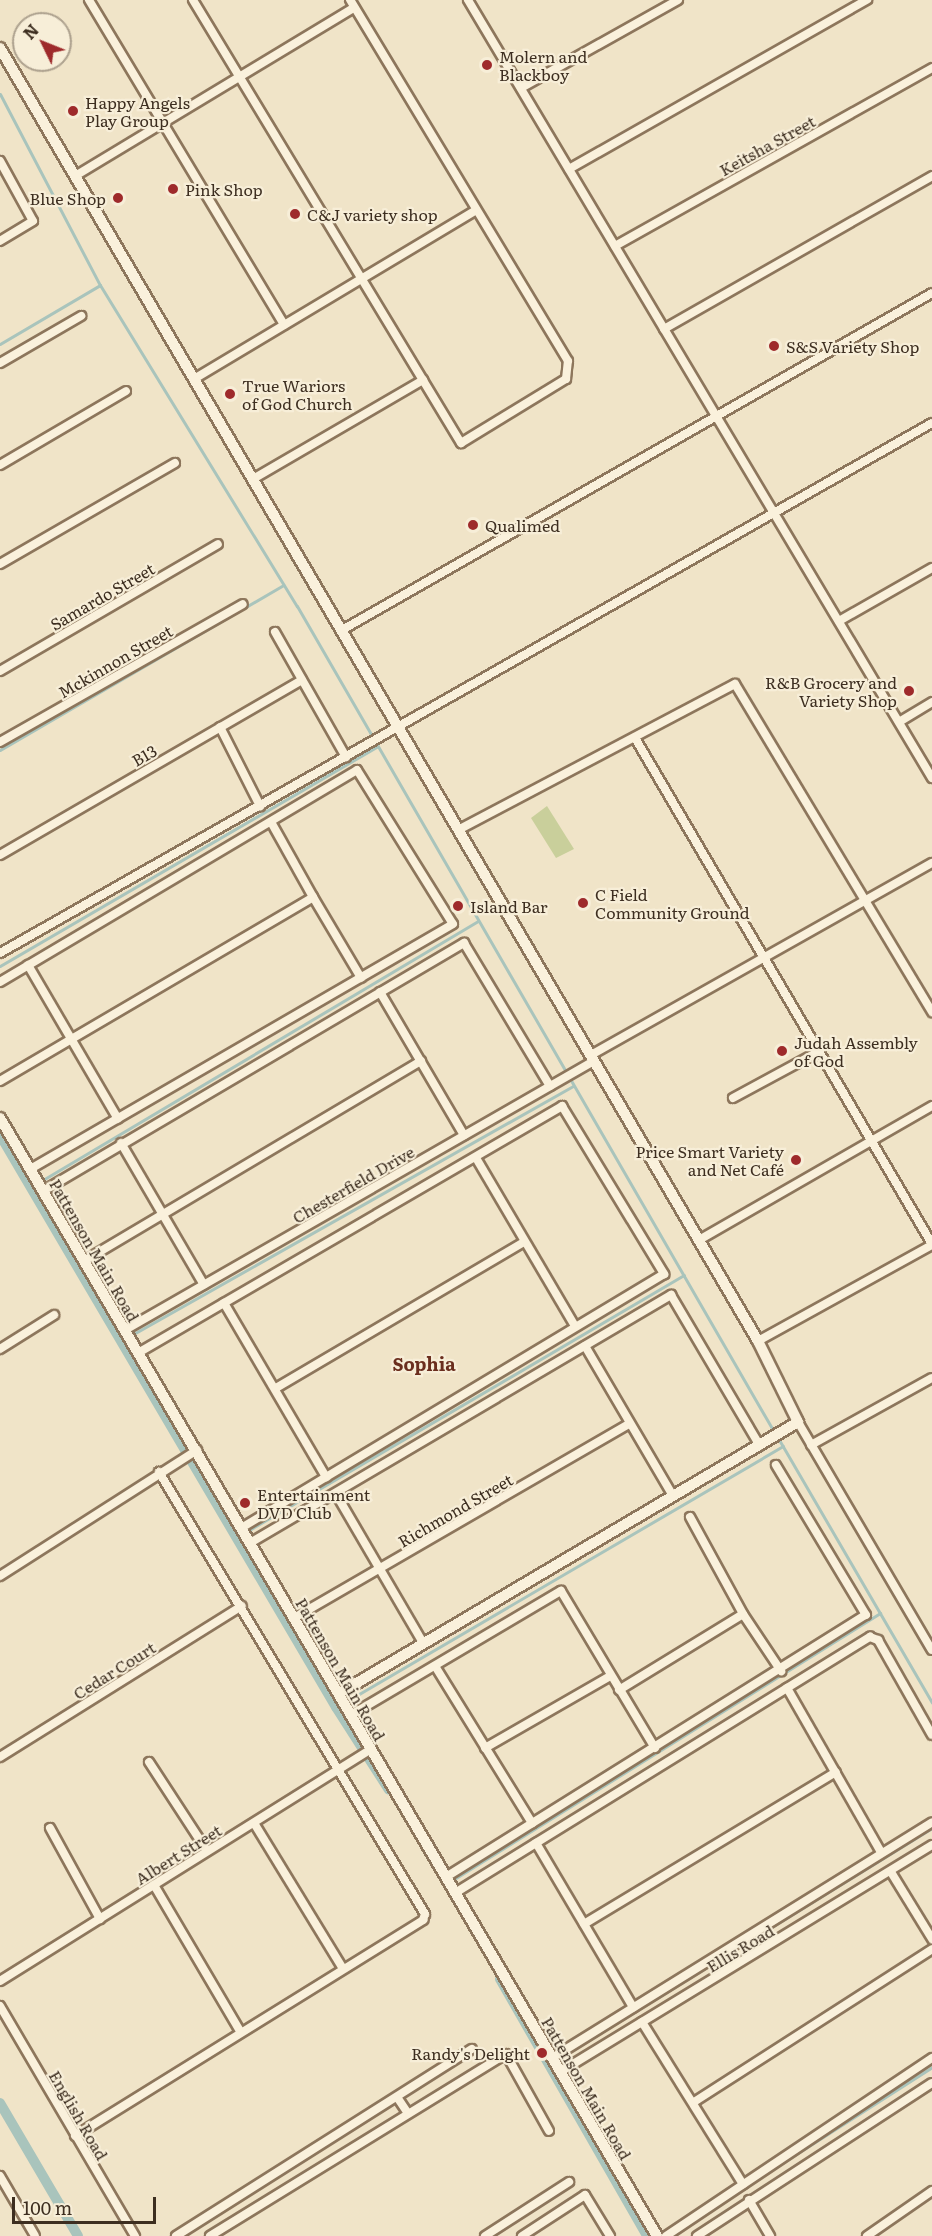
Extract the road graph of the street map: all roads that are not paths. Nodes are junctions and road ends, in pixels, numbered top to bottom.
1 (89, 0) edge
2 (193, 0) edge
3 (350, 0) edge
4 (468, 0) edge
5 (678, 0) edge
6 (867, 0) edge
7 (354, 8) junction
8 (0, 48) edge
9 (932, 68) edge
10 (239, 77) junction
11 (521, 88) junction
12 (162, 123) junction
13 (0, 161) edge
14 (569, 169) junction
15 (75, 176) junction
16 (932, 176) edge
17 (476, 210) junction
18 (0, 241) edge
19 (615, 246) junction
20 (362, 279) junction
21 (932, 293) edge
22 (81, 316) dead end
23 (284, 325) junction
24 (664, 329) junction
25 (0, 363) edge
26 (194, 379) junction
27 (423, 380) junction
28 (126, 391) dead end
29 (717, 417) junction
30 (932, 423) edge
31 (175, 463) dead end
32 (0, 465) edge
33 (253, 479) junction
34 (774, 513) junction
35 (218, 544) dead end
36 (0, 564) edge
37 (932, 568) edge
38 (243, 604) dead end
39 (838, 621) junction
40 (342, 630) junction
41 (275, 632) dead end
42 (0, 671) edge
43 (302, 680) junction
44 (932, 702) edge
45 (899, 722) junction
46 (220, 727) junction
47 (399, 728) junction
48 (635, 738) junction
49 (0, 742) edge
50 (346, 757) junction
51 (932, 778) edge
52 (260, 806) junction
53 (271, 822) junction
54 (458, 830) junction
55 (0, 855) edge
56 (932, 863) edge
57 (314, 897) junction
58 (865, 901) junction
59 (0, 953) edge
60 (766, 958) junction
61 (28, 965) junction
62 (361, 978) junction
63 (0, 982) edge
64 (380, 992) junction
65 (932, 1012) edge
66 (71, 1039) junction
67 (818, 1052) junction
68 (592, 1058) junction
69 (421, 1061) junction
70 (0, 1081) edge
71 (550, 1086) junction
72 (733, 1098) dead end
73 (932, 1106) edge
74 (0, 1118) edge
75 (118, 1119) junction
76 (464, 1136) junction
77 (870, 1141) junction
78 (122, 1143) junction
79 (476, 1158) junction
80 (31, 1170) junction
81 (42, 1189) junction
82 (163, 1214) junction
83 (699, 1240) junction
84 (524, 1242) junction
85 (932, 1245) edge
86 (84, 1261) junction
87 (204, 1285) junction
88 (224, 1303) junction
89 (54, 1315) dead end
90 (575, 1326) junction
91 (125, 1330) junction
92 (758, 1341) junction
93 (585, 1346) junction
94 (0, 1350) edge
95 (138, 1353) junction
96 (932, 1378) edge
97 (276, 1388) junction
98 (798, 1422) junction
99 (629, 1424) junction
100 (762, 1445) junction
101 (812, 1445) junction
102 (193, 1452) junction
103 (776, 1465) dead end
104 (159, 1472) junction
105 (326, 1477) junction
106 (336, 1494) junction
107 (673, 1496) junction
108 (690, 1516) dead end
109 (241, 1528) junction
110 (250, 1543) junction
111 (380, 1568) junction
112 (0, 1576) edge
113 (242, 1606) junction
114 (743, 1614) junction
115 (294, 1618) junction
116 (423, 1643) junction
117 (932, 1650) edge
118 (435, 1666) junction
119 (781, 1671) junction
120 (610, 1676) junction
121 (787, 1688) junction
122 (619, 1690) junction
123 (338, 1694) junction
124 (351, 1715) junction
125 (932, 1735) edge
126 (485, 1748) junction
127 (655, 1748) junction
128 (369, 1750) junction
129 (0, 1757) edge
130 (149, 1762) dead end
131 (339, 1769) junction
132 (836, 1772) junction
133 (932, 1822) edge
134 (255, 1823) junction
135 (532, 1823) junction
136 (50, 1828) dead end
137 (536, 1843) junction
138 (932, 1845) edge
139 (207, 1851) junction
140 (881, 1852) junction
141 (891, 1872) junction
142 (450, 1884) junction
143 (154, 1885) junction
144 (100, 1919) junction
145 (584, 1924) junction
146 (932, 1939) edge
147 (932, 1949) edge
148 (342, 1967) junction
149 (0, 1981) edge
150 (0, 2006) edge
151 (633, 2007) junction
152 (642, 2022) junction
153 (240, 2031) junction
154 (472, 2049) dead end
155 (552, 2058) junction
156 (932, 2058) edge
157 (560, 2072) junction
158 (932, 2084) edge
159 (397, 2097) junction
160 (694, 2102) junction
161 (407, 2112) junction
162 (549, 2131) dead end
163 (75, 2136) junction
164 (0, 2176) edge
165 (569, 2181) dead end
166 (743, 2184) junction
167 (932, 2192) edge
168 (749, 2200) junction
169 (35, 2236) edge
170 (135, 2236) edge
171 (176, 2236) edge
172 (210, 2236) edge
173 (485, 2236) edge
174 (522, 2236) edge
175 (610, 2236) edge
176 (657, 2236) edge
177 (666, 2236) edge
178 (697, 2236) edge
179 (770, 2236) edge
180 (867, 2236) edge

1 - 12 street
2 - 10 street
3 - 7 street
4 - 11 street
5 - 11 street
6 - 14 street
7 - 10 street
7 - 17 street
8 - 15 street
9 - 19 street, Keitsha Street
10 - 12 street
10 - 20 street
11 - 14 street
12 - 15 street
12 - 23 street
13 - 18 street
14 - 19 street
15 - 26 street
16 - 24 street
17 - 20 street
17 - 27 street
19 - 24 street
20 - 23 street
20 - 27 street
21 - 29 street
22 - 25 street
23 - 26 street
24 - 29 street
26 - 33 street
27 - 33 street
28 - 32 street
29 - 34 street
29 - 40 street
30 - 34 street
31 - 36 street
33 - 40 street
34 - 39 street
34 - 47 street
35 - 42 street, Samardo Street
37 - 39 street
38 - 49 street, Mckinnon Street
39 - 45 street
40 - 47 street
41 - 43 street
43 - 46 street, B13
43 - 50 street
44 - 45 street
45 - 51 street
46 - 52 street
46 - 55 street, B13
47 - 50 street
47 - 54 street
48 - 54 street
48 - 58 street
48 - 60 street
50 - 52 street
52 - 59 street
53 - 57 street
53 - 61 street
53 - 62 street
54 - 68 street
56 - 58 street, Chesterfield Drive
57 - 62 street
57 - 66 street
58 - 60 street, Chesterfield Drive
58 - 65 street
60 - 67 street
60 - 68 street, Chesterfield Drive
61 - 63 street
61 - 66 street
62 - 75 street
64 - 69 street
64 - 71 street
64 - 78 street
66 - 70 street
66 - 75 street
67 - 72 street
67 - 77 street
68 - 71 street, Chesterfield Drive
68 - 83 street
69 - 76 street
69 - 82 street
71 - 76 street, Chesterfield Drive
73 - 77 street
74 - 80 street, Pattenson Main Road
75 - 80 street
76 - 87 street, Chesterfield Drive
77 - 83 street
77 - 85 street
78 - 81 street
78 - 82 street
79 - 84 street
79 - 88 street
79 - 90 street
80 - 81 street, Pattenson Main Road
81 - 86 street, Pattenson Main Road
82 - 86 street
82 - 87 street
83 - 92 street
84 - 90 street
84 - 97 street
85 - 92 street
86 - 91 street, Pattenson Main Road
87 - 91 street, Chesterfield Drive
88 - 95 street
88 - 97 street
89 - 94 street
90 - 105 street
91 - 95 street, Pattenson Main Road
92 - 98 street
93 - 99 street
93 - 100 street
93 - 106 street
95 - 102 street, Pattenson Main Road
96 - 101 street
97 - 105 street
98 - 100 street
98 - 101 street
99 - 107 street
99 - 111 street, Richmond Street
100 - 107 street
101 - 117 street
102 - 104 street
102 - 109 street, Pattenson Main Road
103 - 119 street
104 - 112 street
104 - 113 street
105 - 109 street
106 - 110 street
106 - 111 street
107 - 116 street
108 - 114 street
109 - 110 street, Pattenson Main Road
110 - 115 street, Pattenson Main Road
111 - 115 street, Richmond Street
111 - 116 street
113 - 129 street, Cedar Court
113 - 131 street
114 - 119 street
114 - 122 street
115 - 123 street, Pattenson Main Road
116 - 123 street
118 - 120 street
118 - 124 street
118 - 126 street
119 - 127 street
120 - 122 street
120 - 126 street
121 - 125 street
121 - 132 street
121 - 137 street
122 - 127 street
123 - 124 street, Pattenson Main Road
124 - 128 street, Pattenson Main Road
126 - 135 street
127 - 135 street
128 - 131 street, Albert Street
128 - 142 street, Pattenson Main Road
130 - 139 street
131 - 134 street, Albert Street
131 - 148 street
132 - 140 street
132 - 145 street
133 - 140 street
134 - 139 street, Albert Street
134 - 148 street
135 - 142 street
136 - 144 street
137 - 142 street
137 - 145 street
138 - 141 street, Ellis Road
139 - 143 street, Albert Street
140 - 151 street
141 - 146 street
141 - 152 street, Ellis Road
142 - 155 street, Pattenson Main Road
143 - 144 street, Albert Street
143 - 153 street
144 - 149 street, Albert Street
145 - 151 street
147 - 160 street
148 - 153 street
150 - 163 street, English Road
151 - 155 street
152 - 157 street, Ellis Road
152 - 160 street
153 - 163 street
154 - 159 street
155 - 157 street, Pattenson Main Road
156 - 166 street
157 - 176 street, Pattenson Main Road
158 - 168 street
159 - 161 street
159 - 171 street
160 - 166 street
161 - 162 street
161 - 172 street
163 - 170 street, English Road
164 - 169 street
165 - 173 street
166 - 177 street
167 - 180 street
168 - 178 street
168 - 179 street
174 - 175 street

